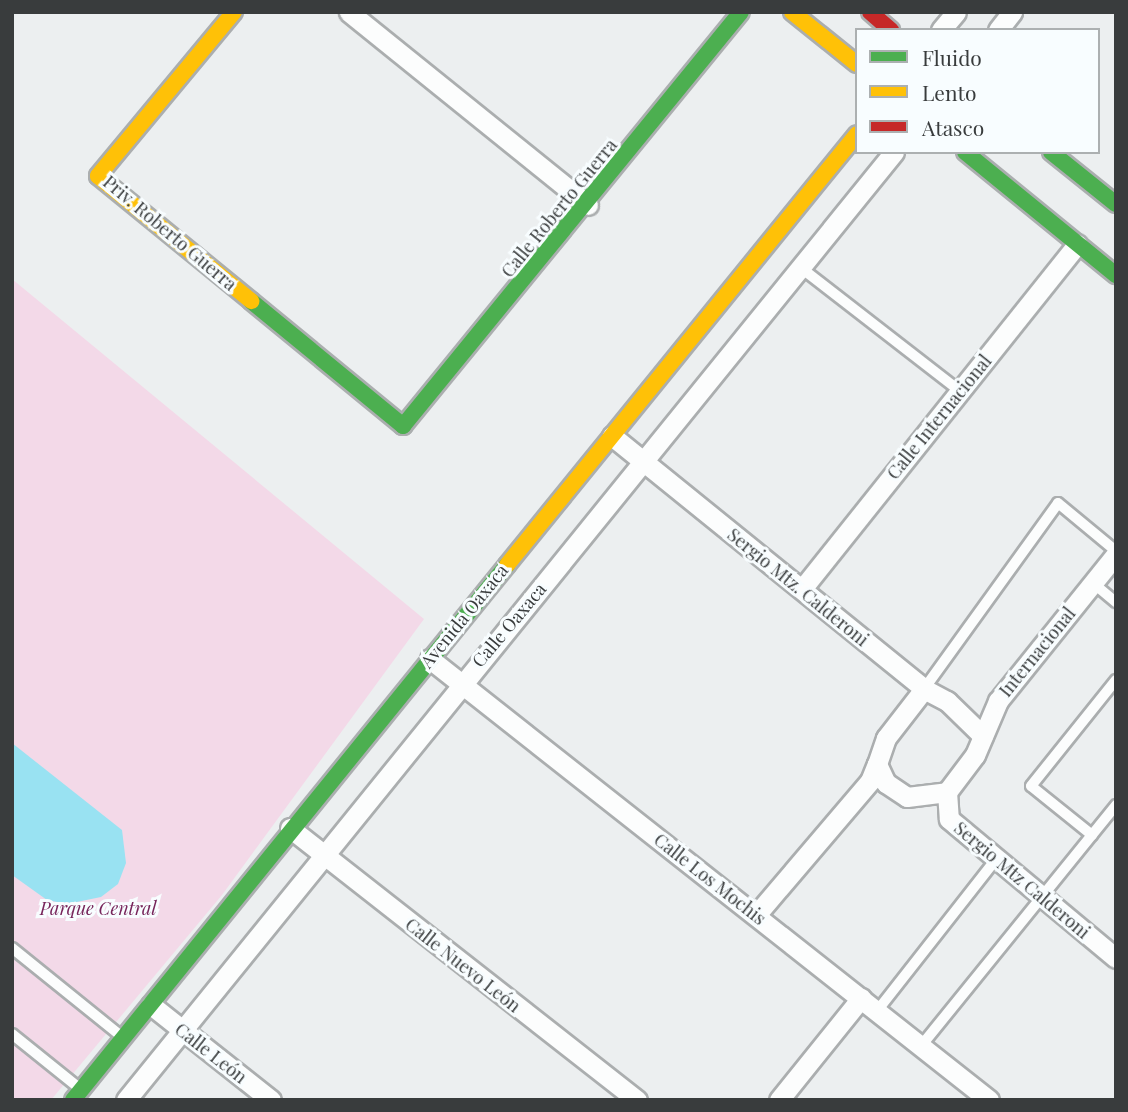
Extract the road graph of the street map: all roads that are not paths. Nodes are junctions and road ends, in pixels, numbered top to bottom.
1 (234, 12) edge
2 (349, 12) edge
3 (741, 12) edge
4 (792, 12) edge
5 (870, 12) edge
6 (956, 12) edge
7 (1012, 12) edge
8 (889, 28) edge
9 (943, 28) edge
10 (1000, 28) edge
11 (855, 62) edge
12 (855, 136) edge
13 (892, 154) edge
14 (967, 154) edge
15 (1054, 154) edge
16 (1116, 204) edge
17 (588, 205) junction
18 (1077, 244) junction
19 (800, 267) junction
20 (1116, 275) edge
21 (960, 391) junction
22 (403, 426) joint
23 (612, 436) junction
24 (644, 463) junction
25 (1116, 552) edge
26 (1093, 583) junction
27 (802, 589) junction
28 (1116, 602) edge
29 (430, 659) junction
30 (1116, 680) edge
31 (460, 684) junction
32 (925, 689) junction
33 (983, 736) junction
34 (877, 764) junction
35 (947, 792) junction
36 (1116, 805) edge
37 (290, 828) junction
38 (1092, 835) junction
39 (323, 856) junction
40 (996, 859) junction
41 (1044, 898) junction
42 (756, 915) junction
43 (12, 948) edge
44 (1116, 958) edge
45 (861, 998) junction
46 (151, 1005) junction
47 (877, 1011) junction
48 (182, 1031) junction
49 (12, 1034) edge
50 (124, 1039) junction
51 (921, 1046) junction
52 (77, 1095) edge
53 (125, 1100) edge
54 (271, 1100) edge
55 (637, 1100) edge
56 (779, 1100) edge
57 (989, 1100) edge

1 - 22 street, Priv. Roberto Guerra
2 - 17 street
3 - 17 street, Calle Roberto Guerra
4 - 11 street
5 - 8 street
6 - 9 street
7 - 10 street
12 - 23 street, Avenida Oaxaca
13 - 19 street, Calle Oaxaca
14 - 18 street
15 - 16 street
17 - 22 street, Calle Roberto Guerra
18 - 20 street
18 - 21 street, Calle Internacional
19 - 21 lane
19 - 24 street, Calle Oaxaca
21 - 27 street, Calle Internacional
23 - 24 street, Sergio Mtz. Calderoni
23 - 29 street, Avenida Oaxaca
24 - 27 street, Sergio Mtz. Calderoni
24 - 31 street, Calle Oaxaca
25 - 26 street, Internacional
25 - 32 lane
26 - 28 lane
26 - 33 street, Internacional
27 - 32 street, Sergio Mtz. Calderoni
29 - 31 street, Calle Los Mochis
29 - 37 street, Avenida Oaxaca
30 - 38 lane
31 - 39 street, Calle Oaxaca
31 - 42 street, Calle Los Mochis
32 - 33 street, Sergio Mtz. Calderoni
32 - 34 street
33 - 35 street, Internacional
34 - 35 street
34 - 42 street
35 - 40 street, Sergio Mtz Calderoni
36 - 38 lane
37 - 39 street, Calle Nuevo León
37 - 46 street, Avenida Oaxaca
38 - 41 lane
39 - 48 street, Calle Oaxaca
39 - 55 street, Calle Nuevo León
40 - 41 street, Sergio Mtz Calderoni
40 - 47 lane
41 - 44 street, Sergio Mtz Calderoni
41 - 51 lane
42 - 45 street, Calle Los Mochis
43 - 50 lane
45 - 47 street, Calle Los Mochis
45 - 56 street
46 - 48 street, Calle León
46 - 50 street, Avenida Oaxaca
47 - 51 street, Calle Los Mochis
48 - 53 street, Calle Oaxaca
48 - 54 street, Calle León
49 - 52 lane
50 - 52 street, Avenida Oaxaca
51 - 57 street, Calle Los Mochis

